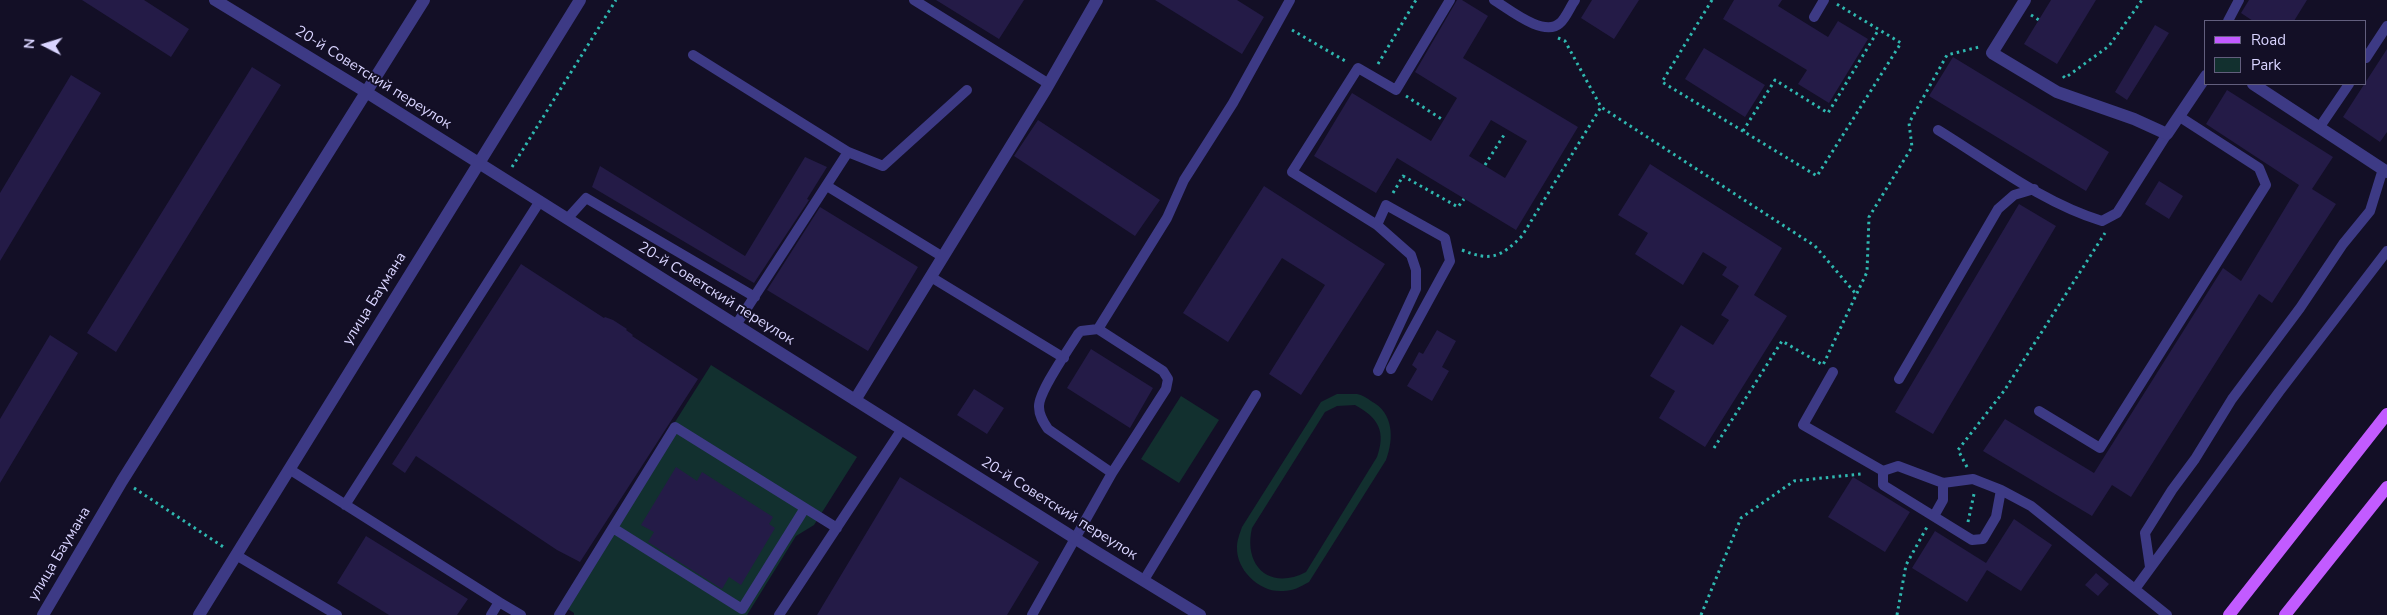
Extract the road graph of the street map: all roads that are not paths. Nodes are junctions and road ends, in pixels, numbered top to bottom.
1 (215, 0) edge
2 (424, 0) edge
3 (580, 0) edge
4 (914, 0) edge
5 (1290, 0) edge
6 (1450, 0) edge
7 (1494, 0) edge
8 (1574, 0) edge
9 (1824, 0) edge
10 (2026, 0) edge
11 (2238, 0) edge
12 (1095, 1) edge
13 (1814, 16) dead end
14 (2228, 20) edge
15 (2387, 26) edge
16 (693, 54) dead end
17 (2367, 56) edge
18 (2204, 79) edge
19 (1049, 84) junction
20 (2255, 85) edge
21 (2348, 85) edge
22 (967, 90) dead end
23 (366, 92) junction
24 (2180, 117) junction
25 (2320, 128) junction
26 (1938, 130) dead end
27 (2167, 134) junction
28 (848, 152) junction
29 (478, 163) junction
30 (2385, 171) edge
31 (827, 186) junction
32 (2034, 190) junction
33 (540, 201) junction
34 (567, 219) junction
35 (1377, 225) junction
36 (2387, 251) edge
37 (943, 257) junction
38 (930, 277) junction
39 (755, 298) junction
40 (736, 325) junction
41 (1098, 329) junction
42 (1064, 358) junction
43 (1391, 369) dead end
44 (1378, 370) dead end
45 (1833, 372) dead end
46 (1899, 380) dead end
47 (1256, 395) dead end
48 (855, 400) junction
49 (2039, 411) dead end
50 (2387, 414) edge
51 (902, 429) junction
52 (289, 469) junction
53 (1883, 472) junction
54 (1112, 473) junction
55 (1944, 483) junction
56 (2387, 487) edge
57 (2001, 490) junction
58 (345, 505) junction
59 (805, 508) junction
60 (1934, 516) junction
61 (613, 528) junction
62 (837, 528) junction
63 (1076, 538) junction
64 (236, 555) junction
65 (2150, 567) junction
66 (1144, 580) junction
67 (2135, 589) junction
68 (499, 602) junction
69 (741, 612) edge
70 (2228, 614) edge
71 (43, 615) edge
72 (199, 615) edge
73 (337, 615) edge
74 (491, 615) edge
75 (521, 615) edge
76 (559, 615) edge
77 (780, 615) edge
78 (1032, 615) edge
79 (1200, 615) edge
80 (2167, 615) edge
81 (2286, 615) edge

1 - 23 street, 20-й Советский переулок
2 - 23 street, улица Баумана
3 - 29 street, улица Баумана
4 - 19 lane
5 - 41 lane
6 - 35 lane
7 - 8 lane
9 - 13 lane
10 - 27 street
11 - 14 lane
12 - 19 street
15 - 17 lane
16 - 28 lane
18 - 24 street
19 - 37 street
20 - 25 street
21 - 25 lane
22 - 28 lane
23 - 29 street, 20-й Советский переулок
23 - 71 street, улица Баумана
24 - 27 street
24 - 49 lane
25 - 30 street
26 - 32 lane
27 - 32 lane
28 - 31 lane
29 - 33 street, 20-й Советский переулок
29 - 52 street, улица Баумана
30 - 65 lane
31 - 37 lane
31 - 39 lane
32 - 46 lane
33 - 34 street, 20-й Советский переулок
33 - 58 lane
34 - 39 lane
34 - 40 street, 20-й Советский переулок
35 - 43 lane
35 - 44 lane
36 - 65 lane
37 - 38 street
38 - 42 lane
38 - 48 street
39 - 40 lane
40 - 48 street, 20-й Советский переулок
41 - 42 lane
41 - 54 lane
42 - 54 lane
45 - 53 lane
47 - 66 lane
48 - 51 street, 20-й Советский переулок
50 - 70 main road
51 - 62 lane
51 - 63 street, 20-й Советский переулок
52 - 58 lane
52 - 64 street, улица Баумана
53 - 55 lane
53 - 60 lane
54 - 63 lane
55 - 57 lane
55 - 60 lane
56 - 81 main road
57 - 60 lane
57 - 67 lane
58 - 68 lane
59 - 61 lane
59 - 62 lane
59 - 69 lane
61 - 69 lane
61 - 76 lane
62 - 77 lane
63 - 66 street, 20-й Советский переулок
63 - 78 lane
64 - 72 street, улица Баумана
64 - 73 lane
65 - 67 lane
66 - 79 street, 20-й Советский переулок
67 - 80 lane
68 - 74 lane
68 - 75 lane

